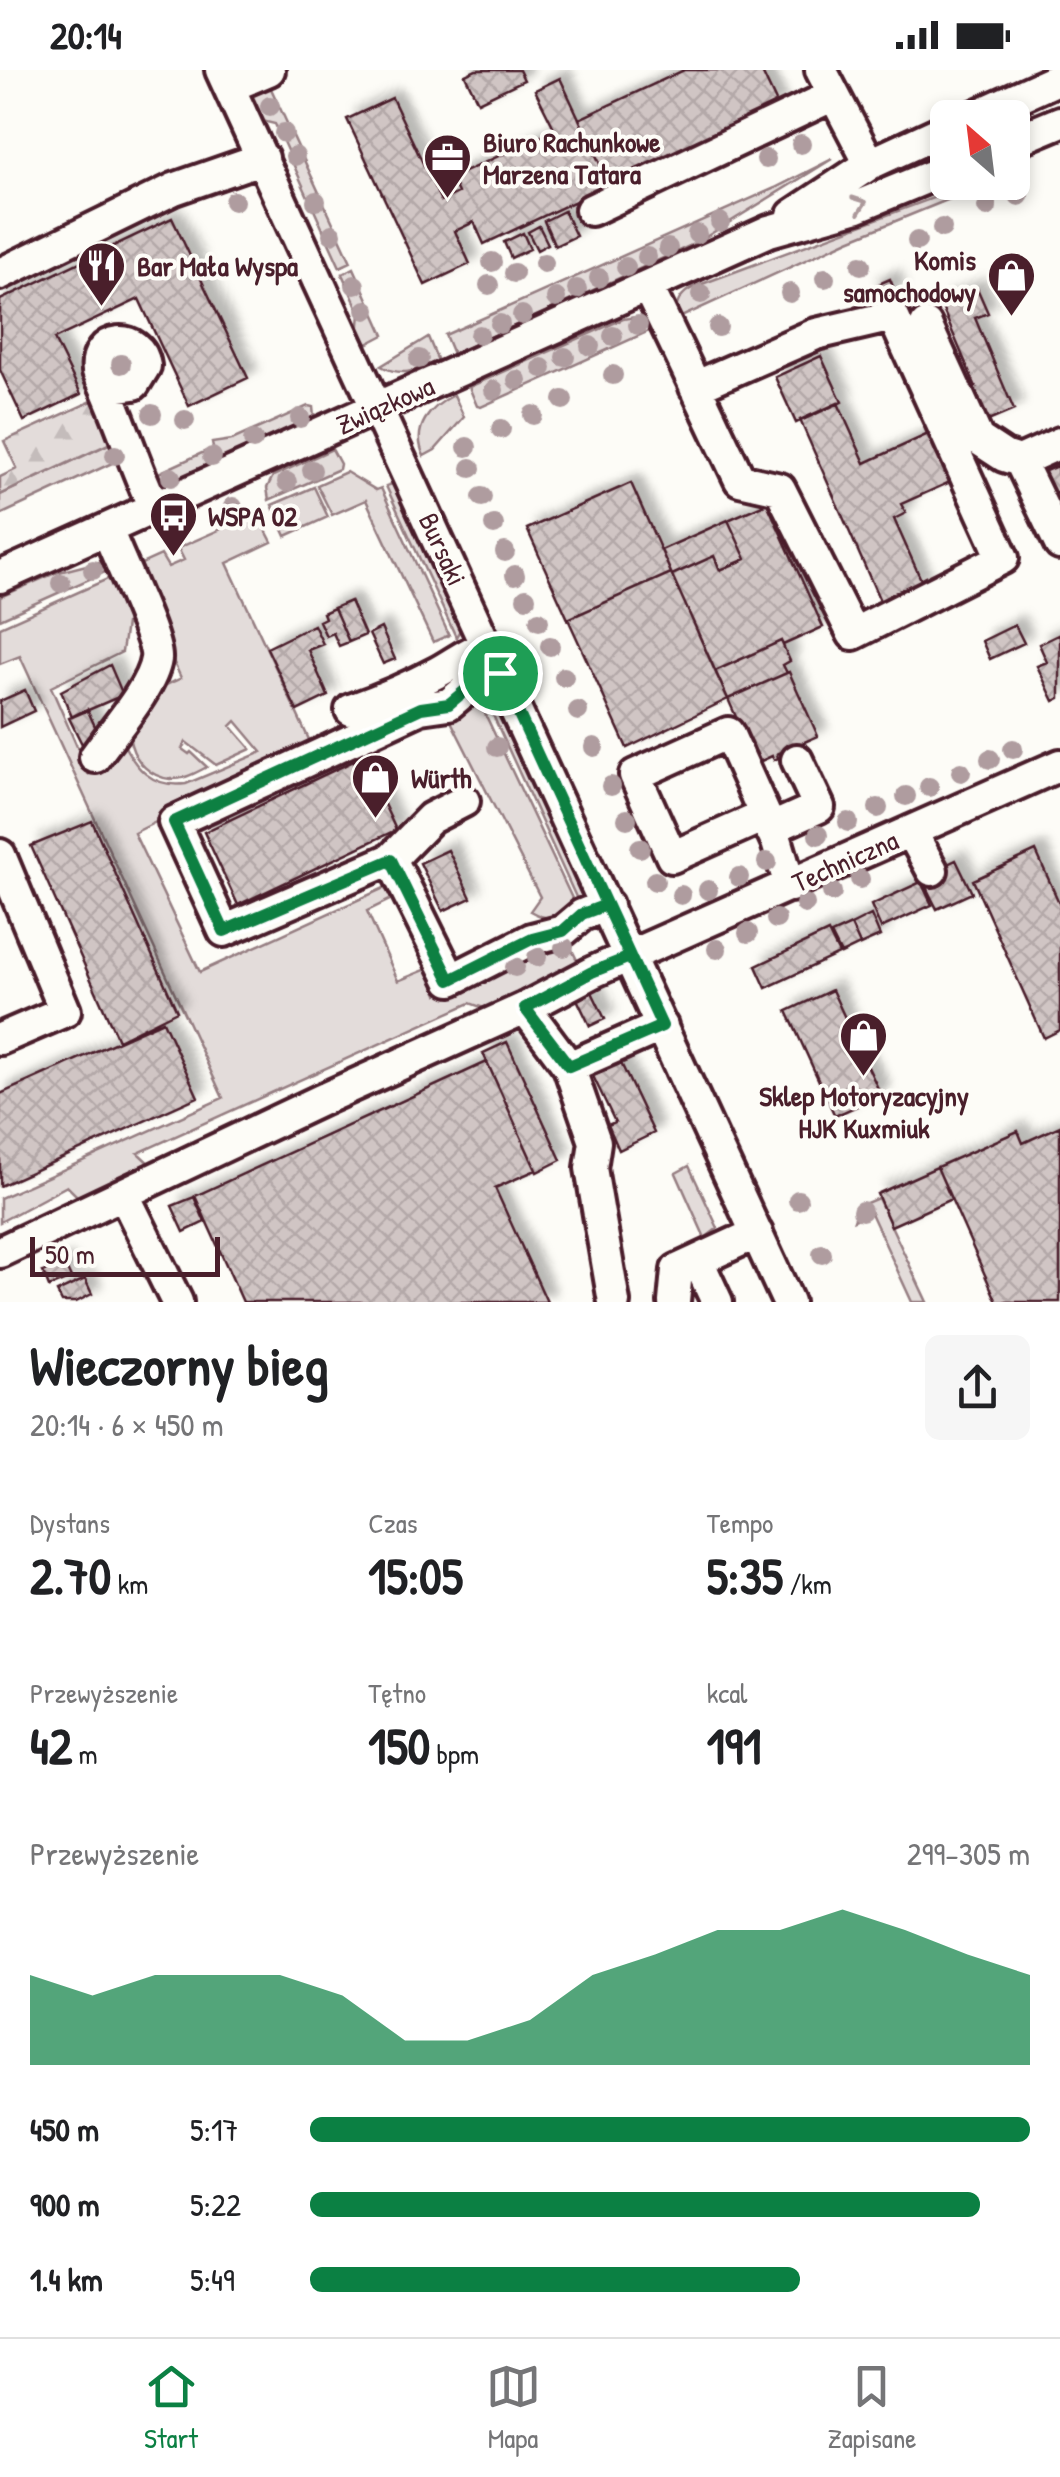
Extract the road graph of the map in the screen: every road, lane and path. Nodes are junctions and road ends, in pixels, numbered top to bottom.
1 (268, 70) edge
2 (225, 78) edge
3 (1060, 78) edge
4 (828, 82) edge
5 (1011, 100) edge
6 (1060, 122) edge
7 (1030, 134) edge
8 (930, 136) edge
9 (262, 158) junction
10 (870, 164) junction
11 (930, 176) edge
12 (591, 210) dead end
13 (770, 231) junction
14 (0, 274) edge
15 (647, 286) junction
16 (926, 325) dead end
17 (695, 387) junction
18 (378, 408) junction
19 (122, 422) junction
20 (1060, 443) edge
21 (1020, 461) junction
22 (154, 507) junction
23 (106, 529) junction
24 (1060, 544) edge
25 (0, 577) edge
26 (487, 645) junction
27 (500, 673) junction
28 (351, 710) dead end
29 (95, 757) dead end
30 (797, 760) dead end
31 (1060, 765) edge
32 (464, 800) dead end
33 (767, 822) junction
34 (911, 831) junction
35 (0, 855) edge
36 (391, 860) junction
37 (932, 870) dead end
38 (790, 886) junction
39 (606, 905) junction
40 (630, 957) junction
41 (525, 1008) junction
42 (662, 1026) junction
43 (2, 1032) edge
44 (569, 1066) junction
45 (124, 1194) junction
46 (757, 1233) junction
47 (0, 1252) edge
48 (698, 1261) junction
49 (177, 1302) edge
50 (614, 1302) edge
51 (674, 1302) edge
52 (717, 1302) edge
53 (788, 1302) edge

1 - 2 street
2 - 9 street, Bursaki
3 - 5 street
4 - 10 street
4 - 12 street
6 - 7 street
8 - 10 street, Związkowa
9 - 14 street
9 - 18 street, Bursaki
10 - 13 street, Związkowa
13 -> 11 street, Związkowa
13 - 15 street, Związkowa
15 - 17 street
15 - 18 street, Związkowa
16 - 21 street
17 - 17 street
18 - 22 street, Związkowa
18 - 26 street, Bursaki
19 - 19 street
19 - 22 street
20 - 21 street
21 - 24 street
22 - 23 street, Związkowa
23 - 25 street, Związkowa
23 - 29 street
26 - 27 street, Bursaki
26 - 28 street
27 - 36 street
27 - 39 street, Bursaki
30 - 33 street
31 - 34 street, Techniczna
32 - 36 street
33 - 33 street
33 - 38 street
34 - 37 street
34 - 38 street, Techniczna
35 - 43 street
36 - 39 street
38 - 40 street, Techniczna
39 - 40 street, Bursaki
40 - 41 street, Techniczna
40 - 42 street, Bursaki
41 - 44 street
41 - 45 street, Techniczna
42 - 44 street
42 - 46 street, Bursaki
44 - 50 street
45 - 47 street, Techniczna
45 - 49 street
46 - 48 street
46 - 53 street, Bursaki
48 - 51 street
48 - 52 street

